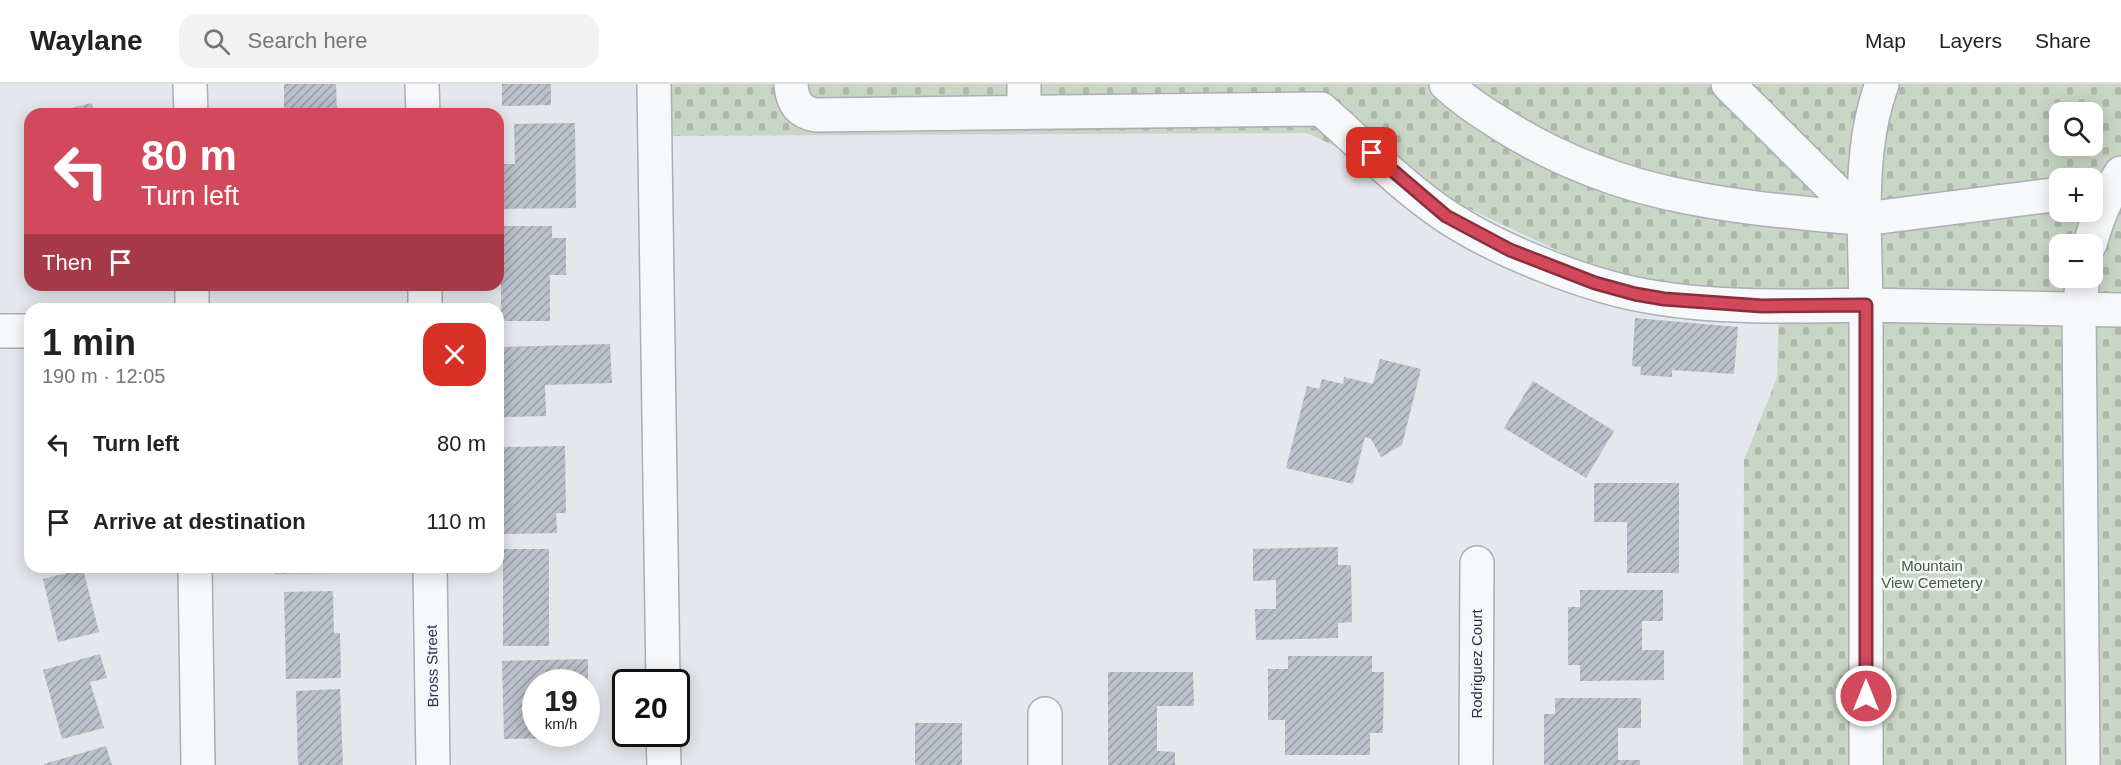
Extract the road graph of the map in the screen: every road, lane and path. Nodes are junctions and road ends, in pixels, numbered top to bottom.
1 (190, 84) edge
2 (422, 84) edge
3 (654, 84) edge
4 (791, 84) edge
5 (1446, 84) edge
6 (1728, 84) edge
7 (1882, 84) edge
8 (1276, 97) edge
9 (1024, 98) edge
10 (191, 108) edge
11 (423, 108) edge
12 (2108, 184) edge
13 (2049, 195) edge
14 (1864, 219) junction
15 (2093, 234) edge
16 (2081, 293) edge
17 (1866, 305) junction
18 (2121, 310) edge
19 (0, 331) edge
20 (24, 332) edge
21 (1477, 563) dead end
22 (195, 573) edge
23 (430, 573) edge
24 (663, 669) edge
25 (1045, 714) dead end
26 (663, 747) edge
27 (198, 765) edge
28 (433, 765) edge
29 (664, 765) edge
30 (1045, 765) edge
31 (1476, 765) edge
32 (1866, 765) edge
33 (2083, 765) edge

1 - 10 street
2 - 11 street
3 - 24 street
4 - 9 street
5 - 14 street
6 - 14 street
7 - 14 street
8 - 9 street
8 - 17 street
12 - 15 street
13 - 14 street
14 - 17 street
16 - 17 street
16 - 18 street
16 - 33 street
17 - 32 street
19 - 20 street
21 - 31 street, Rodriguez Court
22 - 27 street
23 - 28 street, Bross Street
25 - 30 street
26 - 29 street

